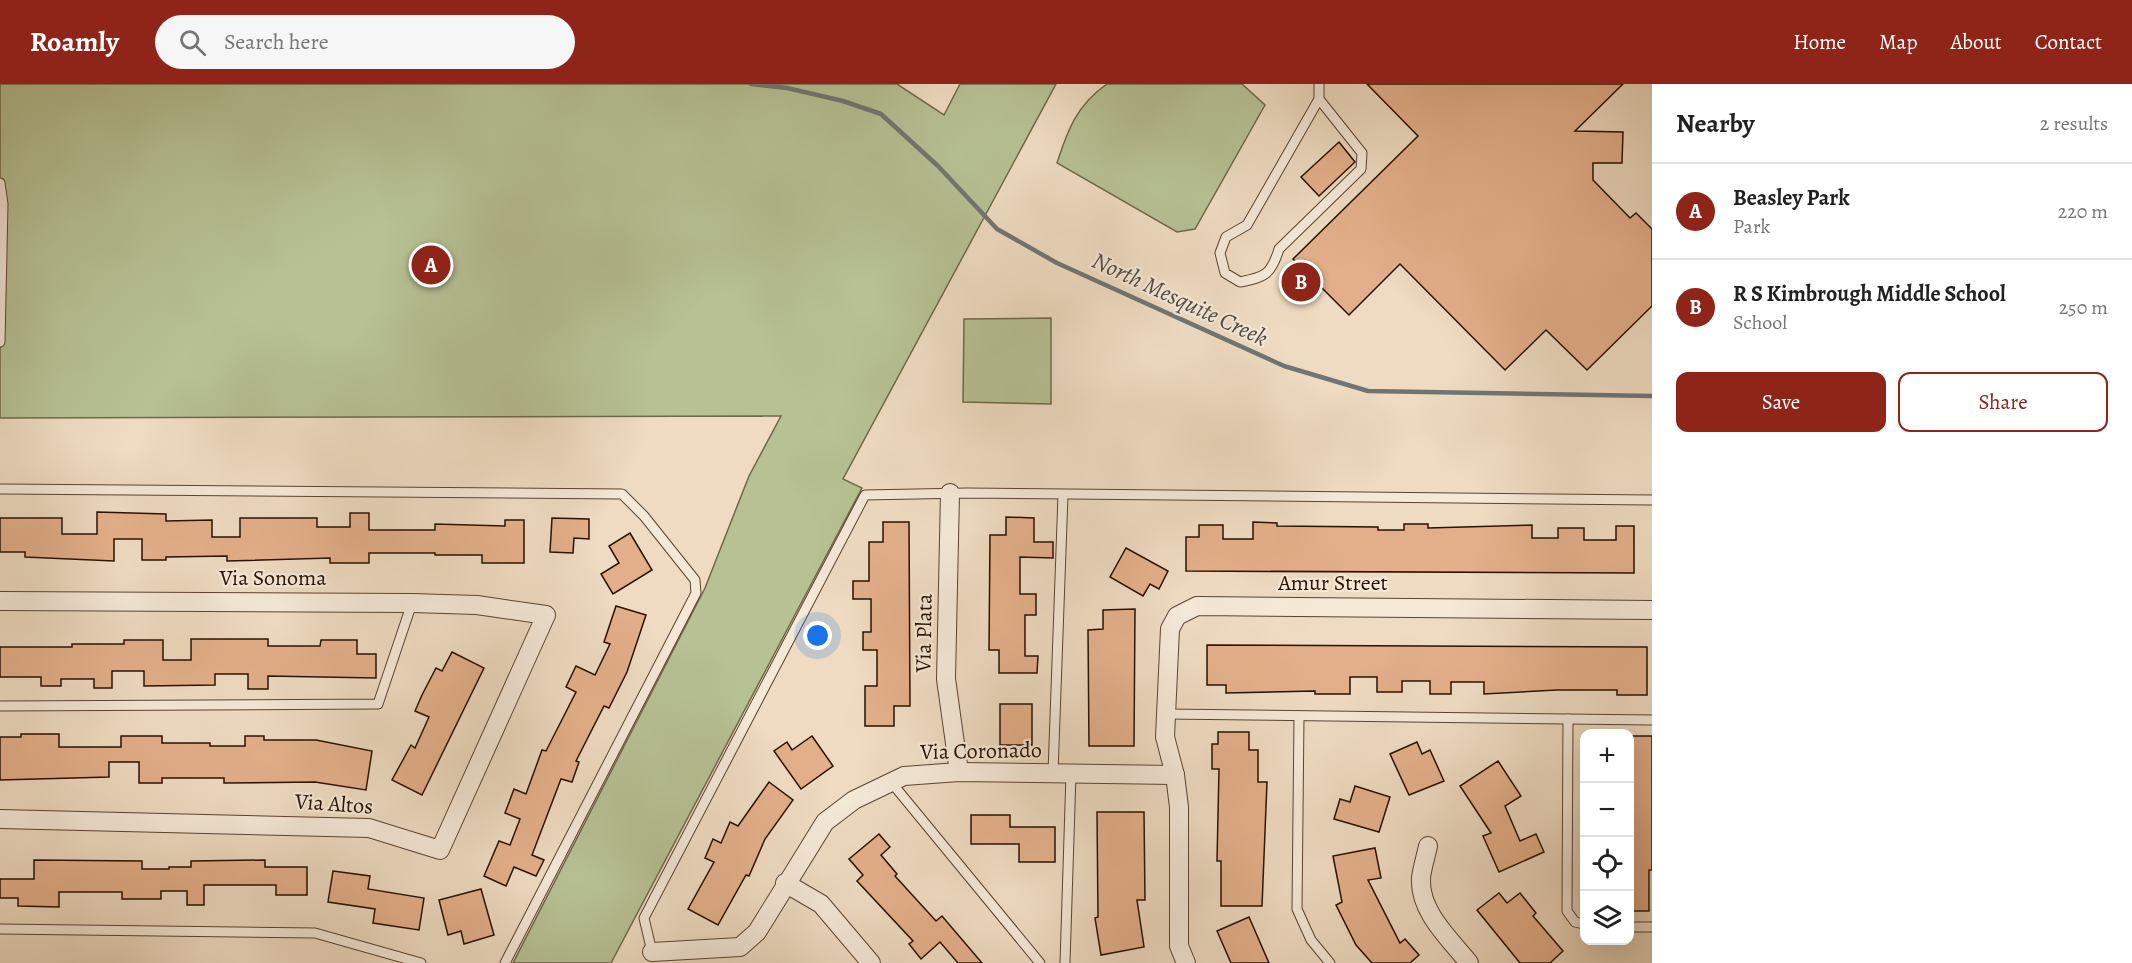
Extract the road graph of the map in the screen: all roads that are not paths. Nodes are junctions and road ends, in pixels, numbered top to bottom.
1 (1319, 84) edge
2 (1319, 99) junction
3 (0, 183) edge
4 (0, 342) edge
5 (0, 489) edge
6 (950, 493) junction
7 (1063, 495) junction
8 (1652, 500) edge
9 (0, 601) edge
10 (412, 603) junction
11 (1652, 610) edge
12 (546, 615) joint
13 (0, 706) edge
14 (1166, 714) junction
15 (1299, 716) junction
16 (1568, 719) junction
17 (1652, 720) edge
18 (959, 772) junction
19 (1062, 774) junction
20 (1174, 775) junction
21 (891, 783) junction
22 (0, 819) edge
23 (1428, 846) dead end
24 (785, 883) junction
25 (1580, 923) edge
26 (1634, 927) edge
27 (1652, 927) edge
28 (0, 929) edge
29 (652, 952) joint
30 (421, 963) edge
31 (505, 963) edge
32 (871, 963) edge
33 (1040, 963) edge
34 (1065, 963) edge
35 (1186, 963) edge
36 (1330, 963) edge
37 (1469, 963) edge

1 - 2 lane
2 - 2 lane
3 - 4 lane
5 - 31 lane
6 - 7 lane
6 - 18 street, Via Plata
6 - 29 lane
7 - 8 lane
7 - 19 lane
9 - 10 street, Via Sonoma
10 - 12 street, Via Sonoma
10 - 13 lane
11 - 14 street, Amur Street
12 - 22 street, Via Altos
14 - 15 lane
14 - 20 street, Amur Street
15 - 16 lane
15 - 36 lane
16 - 17 lane
16 - 25 lane
18 - 19 street, Via Coronado
18 - 21 street, Via Coronado
19 - 20 street, Via Coronado
19 - 34 lane
20 - 35 street, Amur Street
21 - 24 street, Via Coronado
21 - 33 lane
23 - 37 street
24 - 29 street, Via Coronado
24 - 32 street
26 - 27 lane
28 - 30 lane

